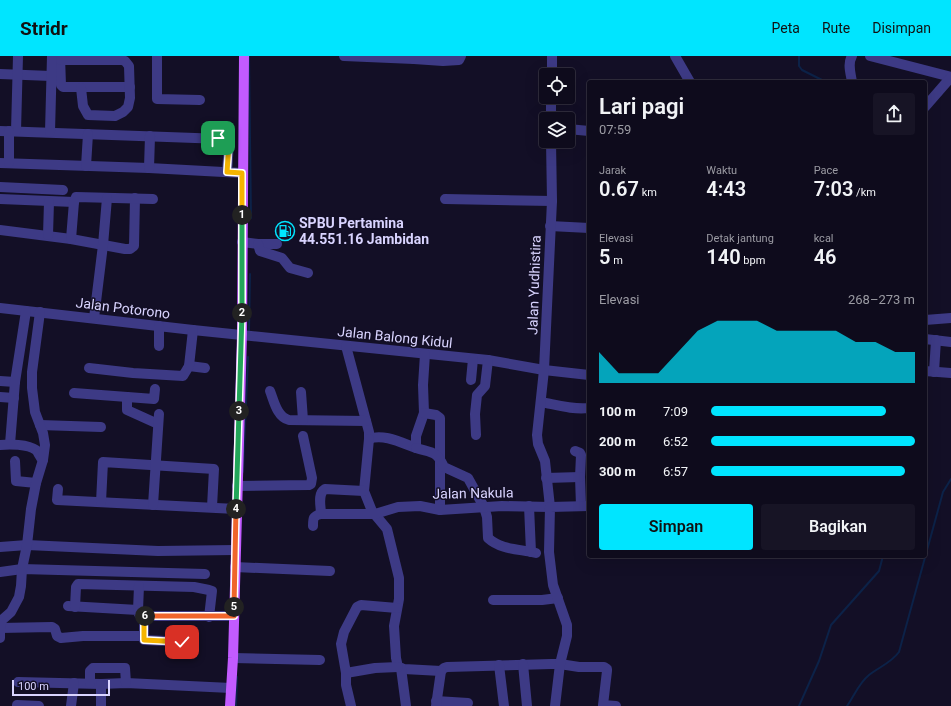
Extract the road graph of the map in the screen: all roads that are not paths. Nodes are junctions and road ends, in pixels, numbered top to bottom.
1 (18, 56) edge
2 (157, 56) edge
3 (244, 56) edge
4 (344, 56) edge
5 (461, 56) edge
6 (552, 56) edge
7 (675, 56) edge
8 (852, 56) edge
9 (870, 56) edge
10 (58, 57) edge
11 (122, 58) edge
12 (414, 58) edge
13 (552, 68) edge
14 (0, 74) edge
15 (17, 75) junction
16 (51, 76) junction
17 (951, 77) edge
18 (689, 80) edge
19 (852, 80) edge
20 (130, 87) junction
21 (81, 88) junction
22 (200, 100) dead end
23 (927, 102) edge
24 (0, 125) edge
25 (10, 130) edge
26 (575, 130) edge
27 (587, 131) edge
28 (50, 132) junction
29 (88, 134) junction
30 (150, 136) junction
31 (551, 148) edge
32 (4, 163) edge
33 (86, 166) junction
34 (149, 168) junction
35 (227, 172) junction
36 (242, 173) junction
37 (0, 187) edge
38 (63, 190) dead end
39 (107, 198) junction
40 (135, 198) junction
41 (0, 199) edge
42 (153, 199) dead end
43 (445, 199) dead end
44 (552, 201) junction
45 (49, 202) junction
46 (74, 202) junction
47 (550, 226) junction
48 (587, 228) edge
49 (0, 230) edge
50 (48, 236) junction
51 (71, 239) junction
52 (242, 242) junction
53 (258, 244) junction
54 (277, 244) dead end
55 (103, 245) junction
56 (308, 273) dead end
57 (0, 308) edge
58 (26, 311) junction
59 (40, 312) junction
60 (94, 318) junction
61 (951, 318) edge
62 (927, 320) edge
63 (159, 326) junction
64 (193, 330) junction
65 (242, 334) junction
66 (927, 339) edge
67 (936, 340) junction
68 (951, 342) edge
69 (159, 346) dead end
70 (346, 346) junction
71 (425, 354) junction
72 (473, 359) junction
73 (488, 360) junction
74 (189, 366) junction
75 (89, 368) dead end
76 (205, 368) dead end
77 (544, 370) junction
78 (930, 372) edge
79 (951, 373) edge
80 (587, 375) edge
81 (471, 380) dead end
82 (0, 381) edge
83 (15, 382) junction
84 (155, 389) dead end
85 (270, 391) dead end
86 (301, 392) dead end
87 (74, 393) dead end
88 (0, 396) edge
89 (127, 397) junction
90 (14, 398) junction
91 (541, 402) junction
92 (587, 408) edge
93 (424, 413) junction
94 (302, 420) junction
95 (366, 421) junction
96 (40, 425) junction
97 (101, 427) dead end
98 (476, 435) dead end
99 (303, 436) dead end
100 (369, 439) junction
101 (5, 444) edge
102 (416, 448) junction
103 (575, 451) dead end
104 (440, 458) junction
105 (43, 460) junction
106 (15, 461) dead end
107 (156, 465) junction
108 (580, 477) junction
109 (546, 478) junction
110 (36, 483) junction
111 (237, 486) junction
112 (58, 489) dead end
113 (364, 492) junction
114 (101, 502) junction
115 (153, 505) junction
116 (529, 506) junction
117 (585, 506) edge
118 (212, 507) junction
119 (484, 507) junction
120 (550, 507) junction
121 (236, 509) junction
122 (440, 510) junction
123 (321, 514) junction
124 (375, 514) junction
125 (312, 526) dead end
126 (27, 546) junction
127 (0, 547) edge
128 (235, 550) junction
129 (235, 567) junction
130 (22, 569) junction
131 (330, 571) dead end
132 (0, 572) edge
133 (205, 574) dead end
134 (139, 586) junction
135 (558, 598) junction
136 (493, 600) dead end
137 (397, 608) junction
138 (141, 613) junction
139 (234, 616) junction
140 (209, 617) junction
141 (0, 634) edge
142 (144, 636) junction
143 (187, 642) dead end
144 (233, 658) junction
145 (320, 660) dead end
146 (523, 664) junction
147 (560, 664) junction
148 (499, 665) junction
149 (399, 668) junction
150 (441, 671) junction
151 (346, 673) junction
152 (18, 682) dead end
153 (74, 683) junction
154 (90, 683) junction
155 (126, 683) junction
156 (101, 684) junction
157 (231, 688) junction
158 (468, 702) dead end
159 (436, 703) edge
160 (17, 705) dead end
161 (603, 705) edge
162 (39, 706) edge
163 (71, 706) edge
164 (101, 706) edge
165 (230, 706) edge
166 (351, 706) edge
167 (406, 706) edge
168 (504, 706) edge
169 (527, 706) edge
170 (555, 706) edge
171 (616, 706) edge

1 - 15 street
2 - 22 street
3 - 36 main road
4 - 12 street
5 - 12 street
6 - 13 street
7 - 18 street
8 - 19 street
9 - 17 street
10 - 11 street
10 - 16 street
10 - 21 street
11 - 20 street
14 - 15 street
15 - 16 street
15 - 25 street
16 - 28 street
17 - 23 street
20 - 21 street
20 - 21 street
24 - 25 street
25 - 28 street
25 - 32 street
26 - 27 street
28 - 29 street
29 - 30 street
29 - 33 street
30 - 34 street
30 - 35 street
31 - 44 street, Jalan Yudhistira
32 - 33 street
33 - 34 street
34 - 35 street
35 - 36 street
36 - 52 main road
37 - 38 street
39 - 40 street
39 - 46 street
39 - 55 street
40 - 42 street
40 - 55 street
41 - 45 street
43 - 44 street
44 - 47 street, Jalan Yudhistira
45 - 46 street
45 - 50 street
46 - 51 street
47 - 48 street
47 - 77 street, Jalan Yudhistira
49 - 50 street
50 - 51 street
51 - 55 street
52 - 53 street
52 - 65 main road
53 - 54 street
53 - 56 street
55 - 60 street
57 - 58 street, Jalan Potorono
58 - 59 street, Jalan Potorono
58 - 83 street
59 - 60 street, Jalan Potorono
59 - 96 street
60 - 63 street, Jalan Potorono
61 - 62 street
63 - 64 street, Jalan Potorono
63 - 69 street
64 - 65 street, Jalan Potorono
64 - 74 street
65 - 70 street, Jalan Balong Kidul
65 - 111 main road
66 - 67 street
67 - 68 street
67 - 78 street
70 - 71 street, Jalan Balong Kidul
70 - 95 street
71 - 72 street, Jalan Balong Kidul
71 - 93 street
72 - 73 street, Jalan Balong Kidul
72 - 81 street
73 - 77 street, Jalan Balong Kidul
73 - 98 street
74 - 75 street
74 - 76 street
77 - 80 street, Jalan Balong Kidul
77 - 91 street, Jalan Yudhistira
78 - 79 street
82 - 83 street
83 - 90 street
84 - 89 street
85 - 94 street
86 - 94 street
87 - 89 street
88 - 90 street
89 - 107 street
90 - 101 street
91 - 92 street
91 - 109 street, Jalan Yudhistira
93 - 102 street
93 - 104 street
94 - 95 street
95 - 100 street
96 - 97 street
96 - 105 street
99 - 111 street
100 - 102 street
100 - 113 street
101 - 105 street
102 - 104 street
103 - 108 street
104 - 119 street
104 - 122 street
105 - 110 street
106 - 110 street
107 - 114 street
107 - 115 street
107 - 118 street
108 - 109 street
108 - 117 street
109 - 120 street, Jalan Yudhistira
110 - 126 street
111 - 121 main road
112 - 114 street
113 - 123 street
113 - 124 street
114 - 115 street
115 - 118 street
116 - 119 street, Jalan Nakula
116 - 119 street
116 - 120 street, Jalan Nakula
117 - 120 street, Jalan Nakula
118 - 121 street
119 - 122 street, Jalan Nakula
120 - 135 street, Jalan Yudhistira
121 - 128 main road
122 - 124 street, Jalan Nakula
123 - 124 street, Jalan Nakula
123 - 125 street
124 - 137 street
126 - 127 street
126 - 128 street
126 - 130 street
128 - 129 main road
129 - 131 street
129 - 139 main road
130 - 132 street
130 - 133 street
130 - 141 street
134 - 138 street
134 - 138 street
134 - 140 street
135 - 136 street
135 - 147 street, Jalan Yudhistira
137 - 149 street
137 - 151 street
138 - 140 street
138 - 142 street
139 - 140 street
139 - 144 main road
141 - 142 street
142 - 143 street
144 - 145 street
144 - 157 main road
146 - 147 street
146 - 148 street
146 - 169 street
147 - 161 street
147 - 170 street, Jalan Yudhistira
148 - 150 street
148 - 168 street
149 - 150 street
149 - 151 street
149 - 167 street
150 - 159 street
151 - 166 street
152 - 153 street
153 - 154 street
153 - 163 street
154 - 155 street
154 - 156 street
155 - 156 street
155 - 157 street
156 - 164 street
157 - 165 main road
158 - 159 street
160 - 162 street
161 - 171 street

